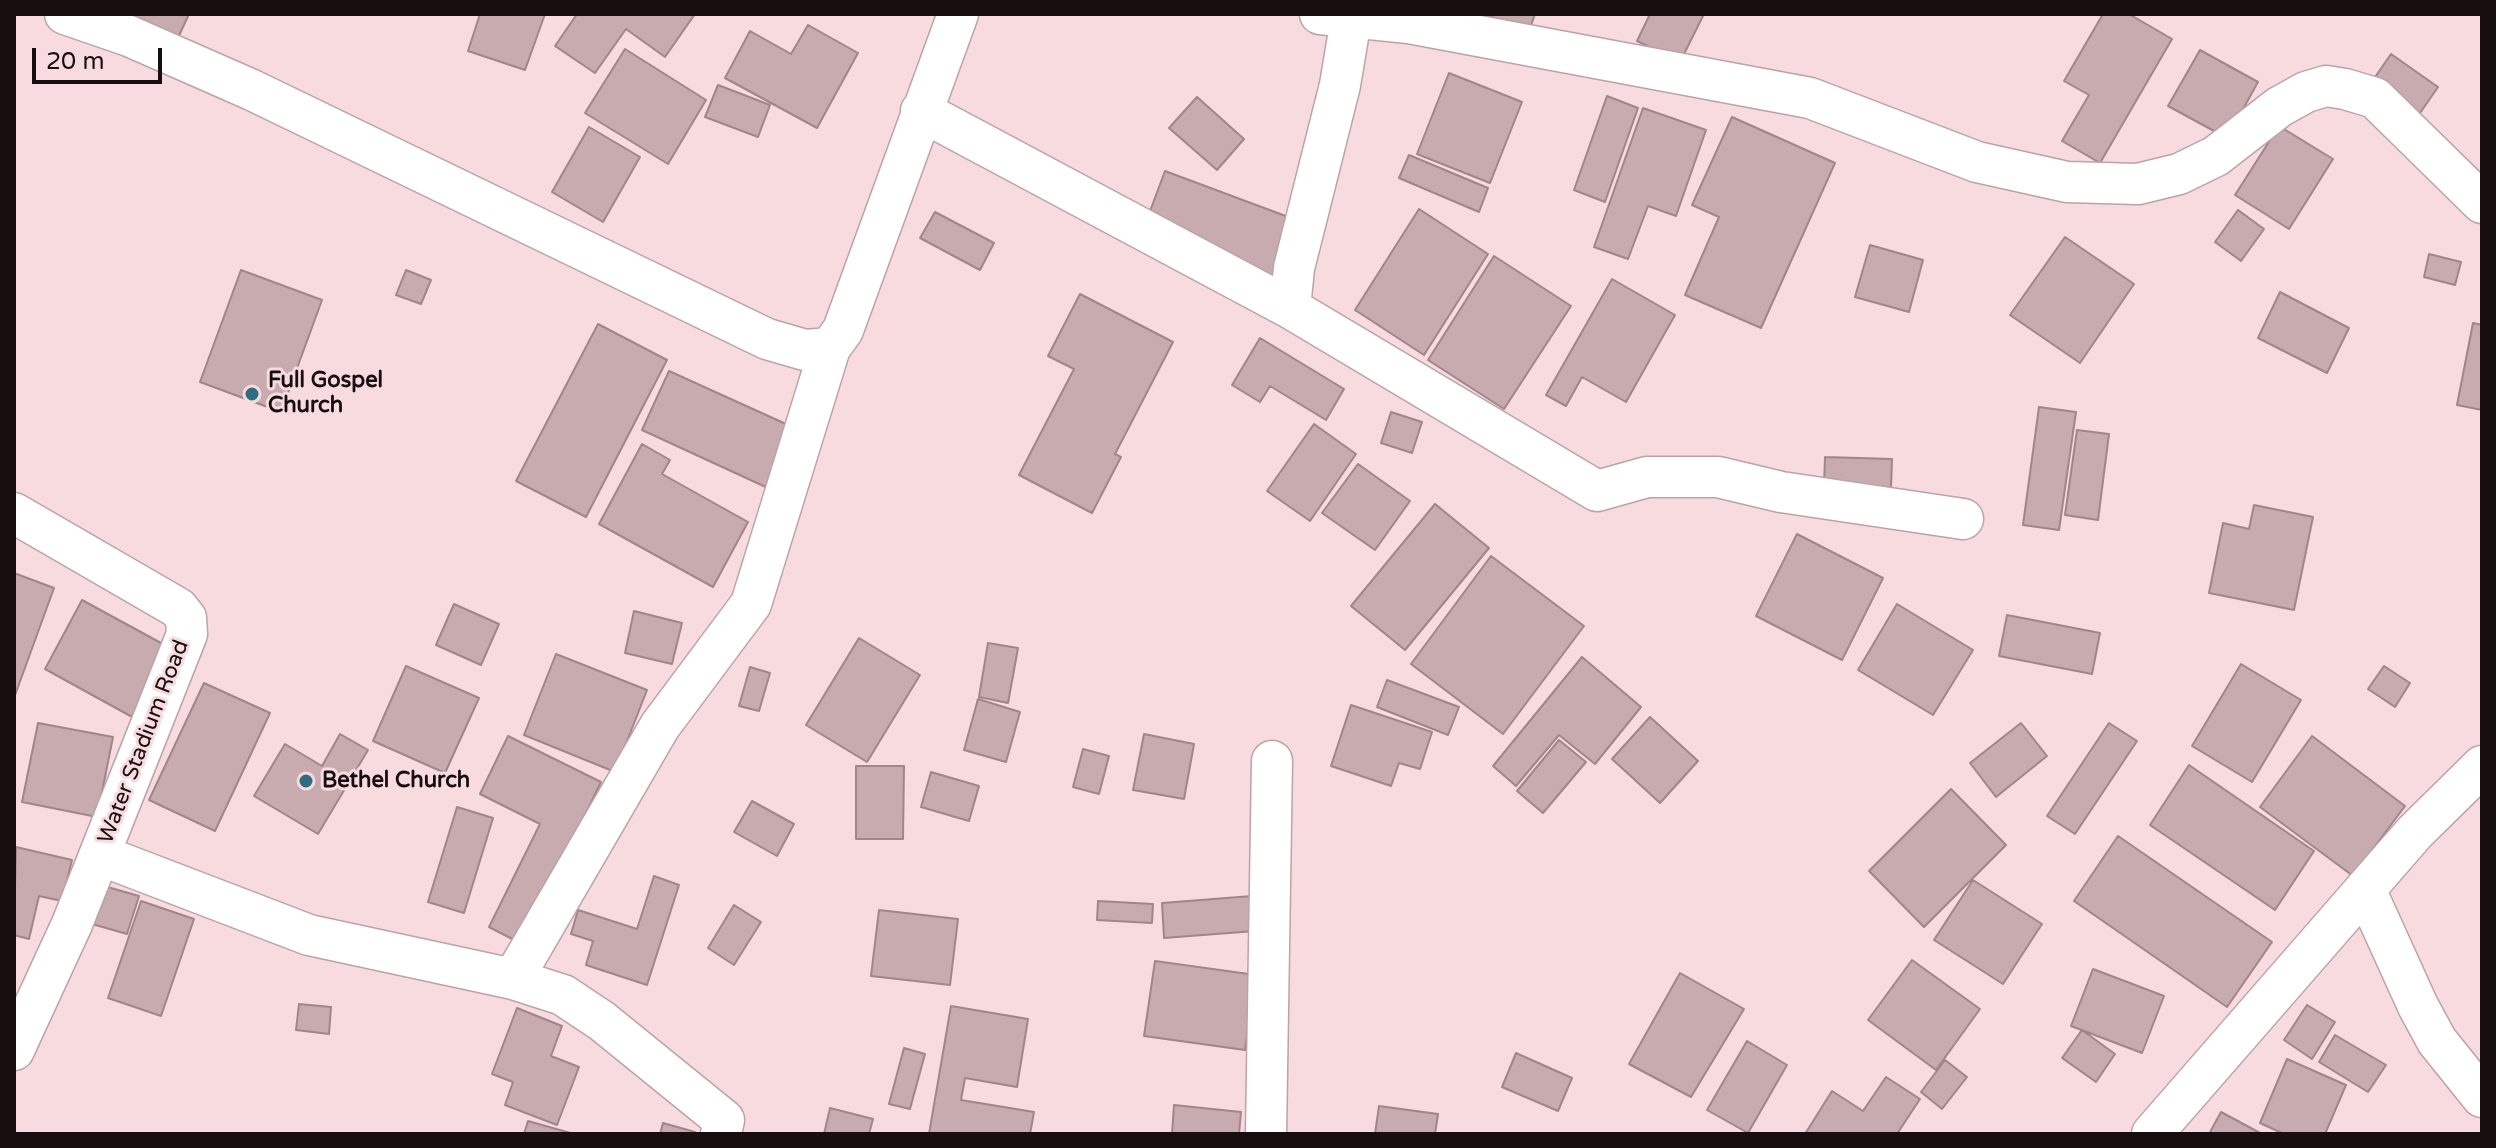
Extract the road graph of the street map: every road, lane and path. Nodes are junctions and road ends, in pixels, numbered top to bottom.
1 (65, 14) edge
2 (958, 14) edge
3 (1336, 16) edge
4 (921, 111) junction
5 (2482, 203) edge
6 (1290, 308) junction
7 (830, 348) junction
8 (14, 513) edge
9 (1963, 519) dead end
10 (1272, 761) dead end
11 (2482, 766) edge
12 (100, 855) junction
13 (2365, 889) junction
14 (513, 979) junction
15 (14, 1050) edge
16 (2482, 1097) edge
17 (721, 1134) edge
18 (1266, 1134) edge
19 (2152, 1134) edge

1 - 7 street
2 - 4 street
3 - 5 street
3 - 6 street
4 - 6 street
4 - 7 street
6 - 9 street
7 - 14 street
8 - 12 street, Water Stadium Road
10 - 18 street
11 - 13 street
12 - 14 street
12 - 15 street, Water Stadium Road
13 - 16 street
13 - 19 street
14 - 17 street

